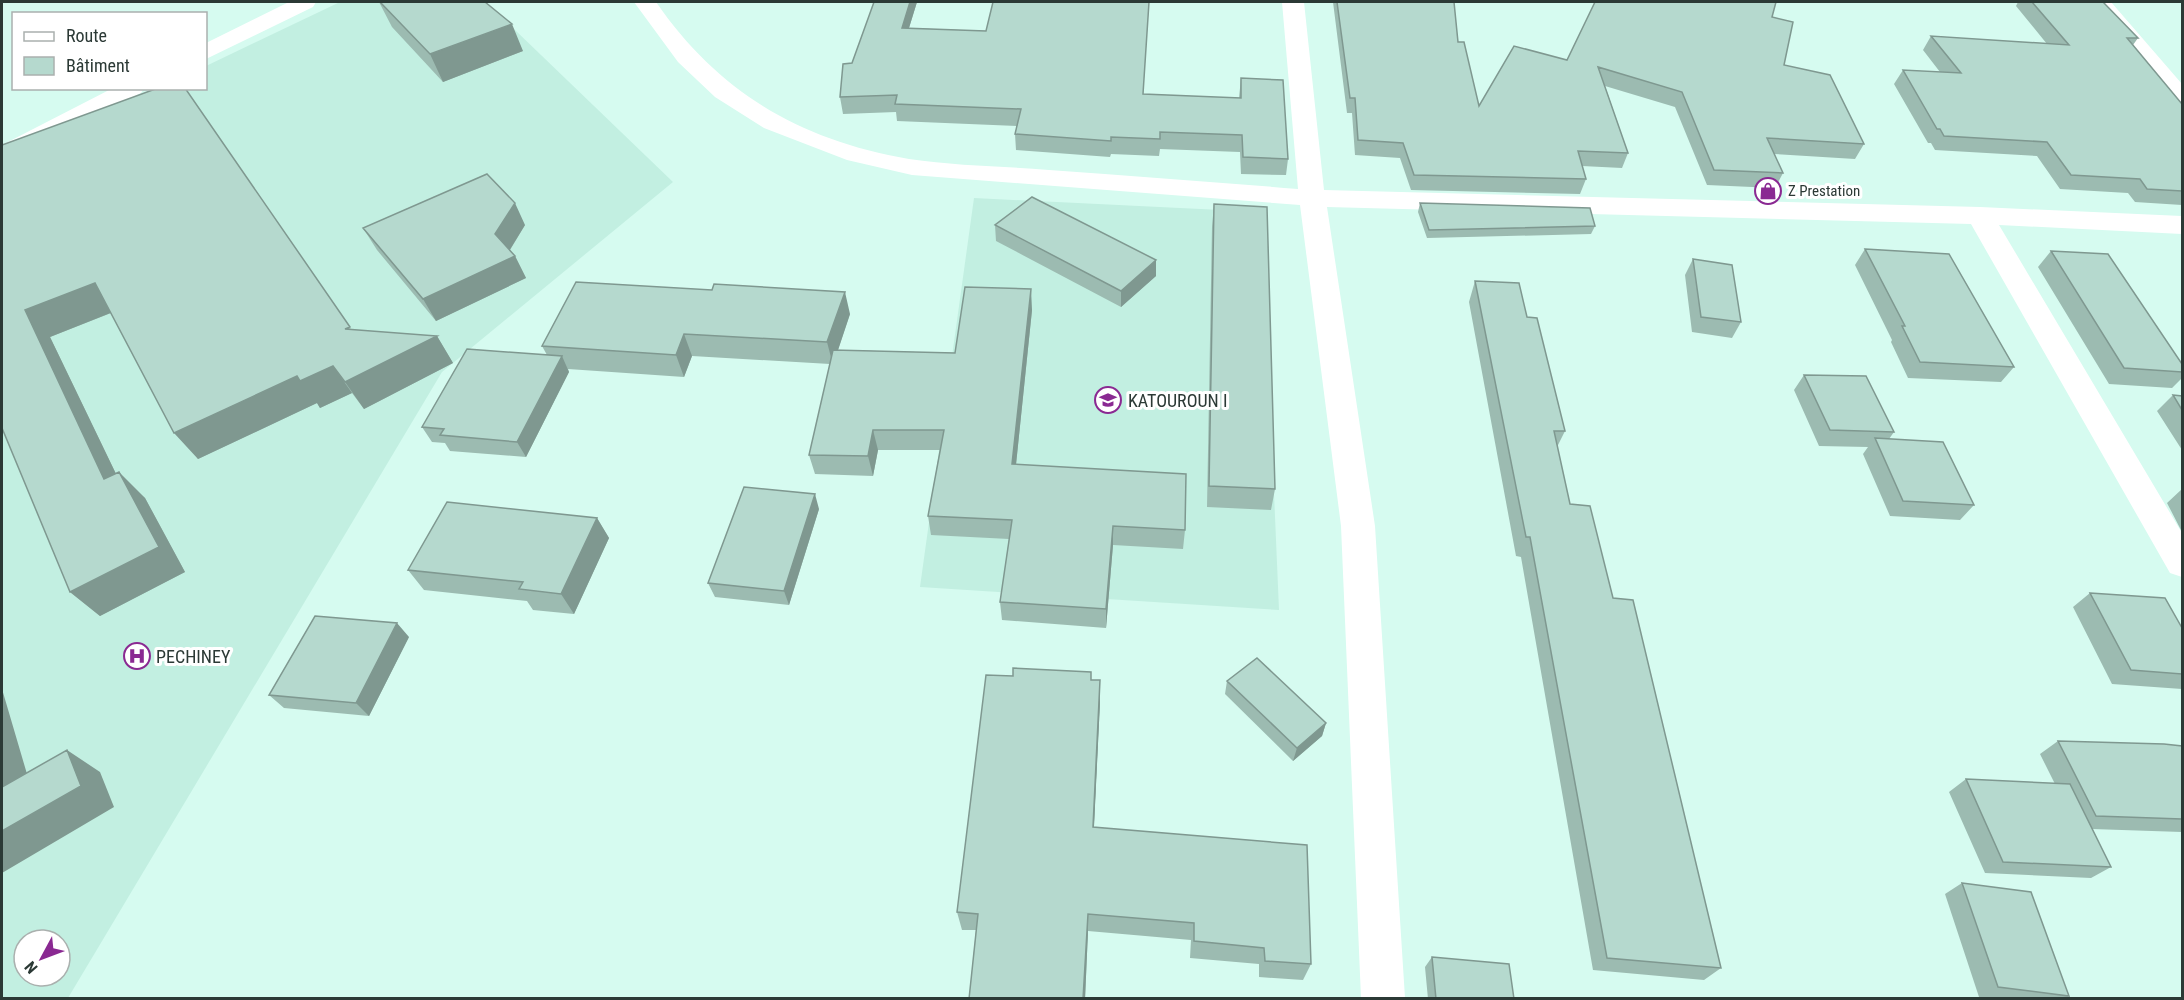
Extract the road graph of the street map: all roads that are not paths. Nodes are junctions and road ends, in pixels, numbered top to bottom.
1 (645, 2) edge
2 (1293, 2) edge
3 (2100, 2) edge
4 (300, 3) edge
5 (207, 51) edge
6 (128, 90) edge
7 (2182, 99) edge
8 (2, 155) edge
9 (1312, 198) junction
10 (1980, 216) junction
11 (2182, 225) edge
12 (2182, 562) edge
13 (1383, 999) edge

1 - 9 street
2 - 9 street
3 - 7 street
4 - 5 street
6 - 8 street
9 - 10 street
9 - 13 street
10 - 11 street
10 - 12 street

